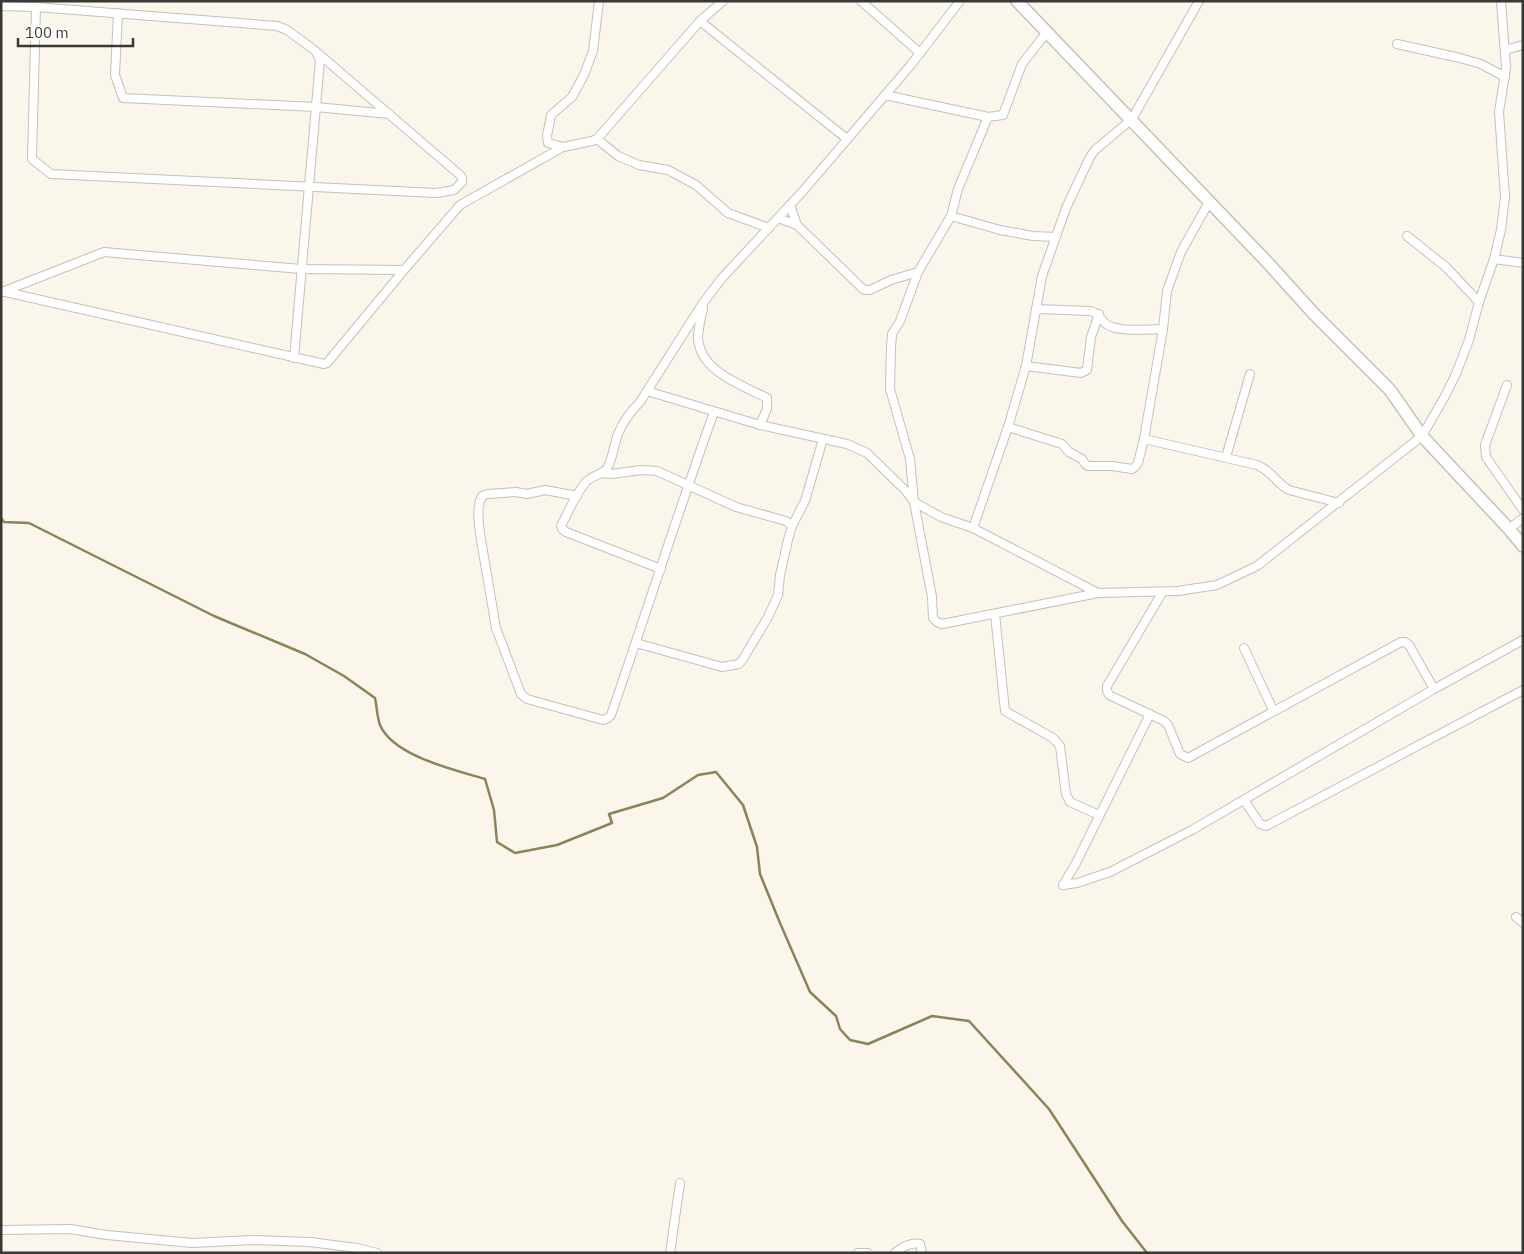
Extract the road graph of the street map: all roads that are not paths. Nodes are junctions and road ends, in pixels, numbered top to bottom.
1 (599, 1) edge
2 (723, 1) edge
3 (860, 1) edge
4 (960, 1) edge
5 (1017, 1) edge
6 (1199, 1) edge
7 (1501, 1) edge
8 (1, 6) edge
9 (36, 7) junction
10 (118, 13) junction
11 (700, 21) junction
12 (1047, 32) junction
13 (1397, 44) dead end
14 (1523, 45) edge
15 (1505, 50) junction
16 (920, 53) junction
17 (317, 54) junction
18 (1505, 77) junction
19 (885, 95) junction
20 (316, 107) junction
21 (389, 114) junction
22 (988, 117) junction
23 (1132, 119) junction
24 (597, 139) junction
25 (847, 139) junction
26 (563, 147) junction
27 (309, 188) junction
28 (1209, 202) junction
29 (790, 205) junction
30 (951, 216) junction
31 (778, 218) junction
32 (797, 225) junction
33 (769, 228) junction
34 (1407, 236) dead end
35 (1056, 237) junction
36 (1494, 258) junction
37 (1523, 263) edge
38 (301, 268) junction
39 (404, 270) junction
40 (918, 272) junction
41 (2, 292) edge
42 (1479, 302) junction
43 (703, 303) junction
44 (1036, 309) junction
45 (1099, 314) junction
46 (1163, 329) junction
47 (294, 358) junction
48 (1026, 366) junction
49 (1250, 374) dead end
50 (1507, 385) dead end
51 (647, 391) junction
52 (714, 412) junction
53 (760, 425) junction
54 (1008, 427) junction
55 (1422, 436) junction
56 (1144, 439) junction
57 (822, 440) junction
58 (1226, 457) junction
59 (602, 473) junction
60 (687, 486) junction
61 (577, 496) junction
62 (914, 502) junction
63 (1338, 503) junction
64 (1523, 510) edge
65 (1523, 518) edge
66 (792, 526) junction
67 (973, 528) junction
68 (1509, 529) junction
69 (1523, 546) edge
70 (661, 569) junction
71 (1162, 592) junction
72 (1098, 593) junction
73 (995, 614) junction
74 (1523, 640) edge
75 (636, 643) junction
76 (1244, 648) dead end
77 (1434, 689) junction
78 (1523, 690) edge
79 (1273, 710) junction
80 (1150, 714) junction
81 (1244, 800) junction
82 (1099, 815) junction
83 (1516, 917) dead end
84 (1523, 923) edge
85 (680, 1184) dead end
86 (1, 1230) edge
87 (377, 1253) edge
88 (670, 1253) edge
89 (858, 1253) edge
90 (868, 1253) edge
91 (895, 1253) edge
92 (922, 1253) edge

1 - 26 street
2 - 11 street
3 - 16 street
4 - 16 street
5 - 12 main road
6 - 23 street
7 - 15 street
8 - 9 street
9 - 10 street
9 - 27 street
10 - 17 street
10 - 20 street
11 - 24 street
11 - 25 street
12 - 22 street
12 - 23 main road
13 - 18 street
14 - 15 street
15 - 18 street
16 - 19 street
17 - 20 street
17 - 21 street
18 - 36 street
19 - 22 street
19 - 25 street
20 - 21 street
20 - 27 street
21 - 27 street
22 - 30 street
23 - 28 main road
23 - 35 street
24 - 26 street
24 - 33 street
25 - 29 street
26 - 39 street
27 - 38 street
28 - 46 street
28 - 55 main road
29 - 31 street
29 - 32 street
30 - 35 street
30 - 40 street
31 - 32 street
31 - 33 street
32 - 40 street
33 - 43 street
34 - 42 street
35 - 44 street
36 - 37 street
36 - 42 street
38 - 39 street
38 - 41 street
38 - 47 street
39 - 47 street
40 - 62 street
41 - 47 street
42 - 55 street
43 - 51 street
43 - 53 street
44 - 45 street
44 - 48 street
45 - 46 street
45 - 48 street
46 - 56 street
48 - 54 street
49 - 58 street
50 - 64 street
51 - 52 street
51 - 59 street
52 - 53 street
52 - 60 street
53 - 57 street
54 - 56 street
54 - 67 street
55 - 63 street
55 - 68 main road
56 - 58 street
57 - 62 street
57 - 66 street
58 - 63 street
59 - 60 street
59 - 61 street
60 - 66 street
60 - 70 street
61 - 70 street
61 - 75 street
62 - 67 street
62 - 73 street
63 - 71 street
65 - 68 street
66 - 75 street
67 - 72 street
68 - 69 main road
70 - 75 street
71 - 72 street
71 - 80 street
72 - 73 street
73 - 82 street
74 - 77 street
76 - 79 street
77 - 79 street
77 - 81 street
78 - 81 street
79 - 80 street
80 - 82 street
81 - 82 street
83 - 84 street
85 - 88 street
86 - 87 street
89 - 90 street
91 - 92 street

